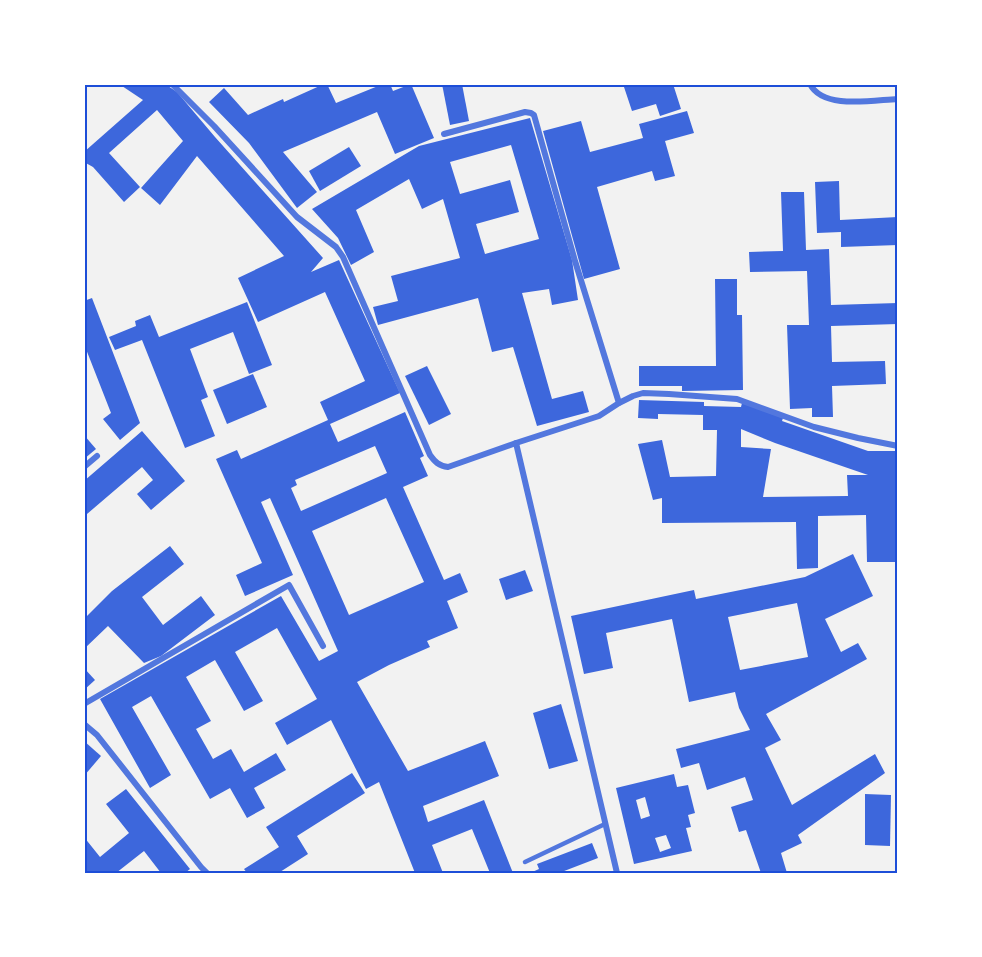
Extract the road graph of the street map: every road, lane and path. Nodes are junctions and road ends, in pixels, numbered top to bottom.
1 (172, 84) edge
2 (810, 84) edge
3 (898, 99) edge
4 (444, 134) dead end
5 (619, 403) junction
6 (516, 443) junction
7 (898, 446) edge
8 (97, 456) dead end
9 (84, 467) edge
10 (323, 646) dead end
11 (84, 704) edge
12 (84, 724) edge
13 (605, 824) junction
14 (525, 862) dead end
15 (207, 873) edge
16 (617, 873) edge

1 - 6 street
2 - 3 street
4 - 5 street
5 - 6 street
5 - 7 street
6 - 13 street
8 - 9 street
10 - 11 street
12 - 15 street
13 - 14 lane
13 - 16 street

